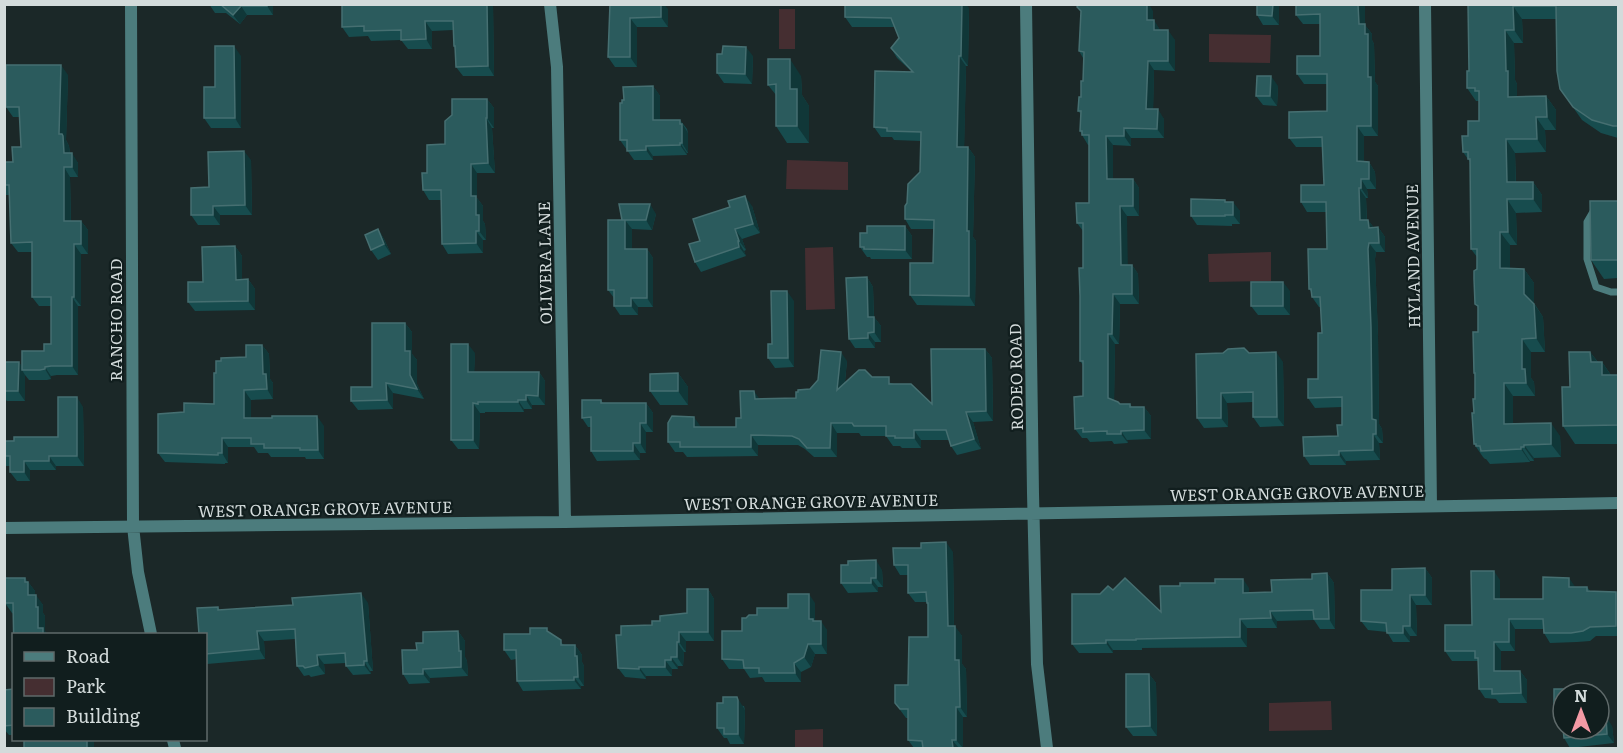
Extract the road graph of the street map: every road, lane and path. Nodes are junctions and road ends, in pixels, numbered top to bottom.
1 (131, 4) edge
2 (550, 4) edge
3 (1026, 4) edge
4 (1425, 4) edge
5 (1597, 206) edge
6 (1618, 292) edge
7 (1618, 503) edge
8 (1431, 506) junction
9 (1034, 513) junction
10 (565, 522) junction
11 (133, 526) junction
12 (4, 528) edge
13 (151, 633) edge
14 (1047, 748) edge

1 - 11 street, RANCHO ROAD
2 - 10 street, OLIVERA LANE
3 - 9 street, RODEO ROAD
4 - 8 street, HYLAND AVENUE
5 - 6 lane
7 - 8 street, WEST ORANGE GROVE AVENUE
8 - 9 street, WEST ORANGE GROVE AVENUE
9 - 10 street, WEST ORANGE GROVE AVENUE
9 - 14 street, RODEO ROAD
10 - 11 street, WEST ORANGE GROVE AVENUE
11 - 12 street, WEST ORANGE GROVE AVENUE
11 - 13 street, RANCHO ROAD

